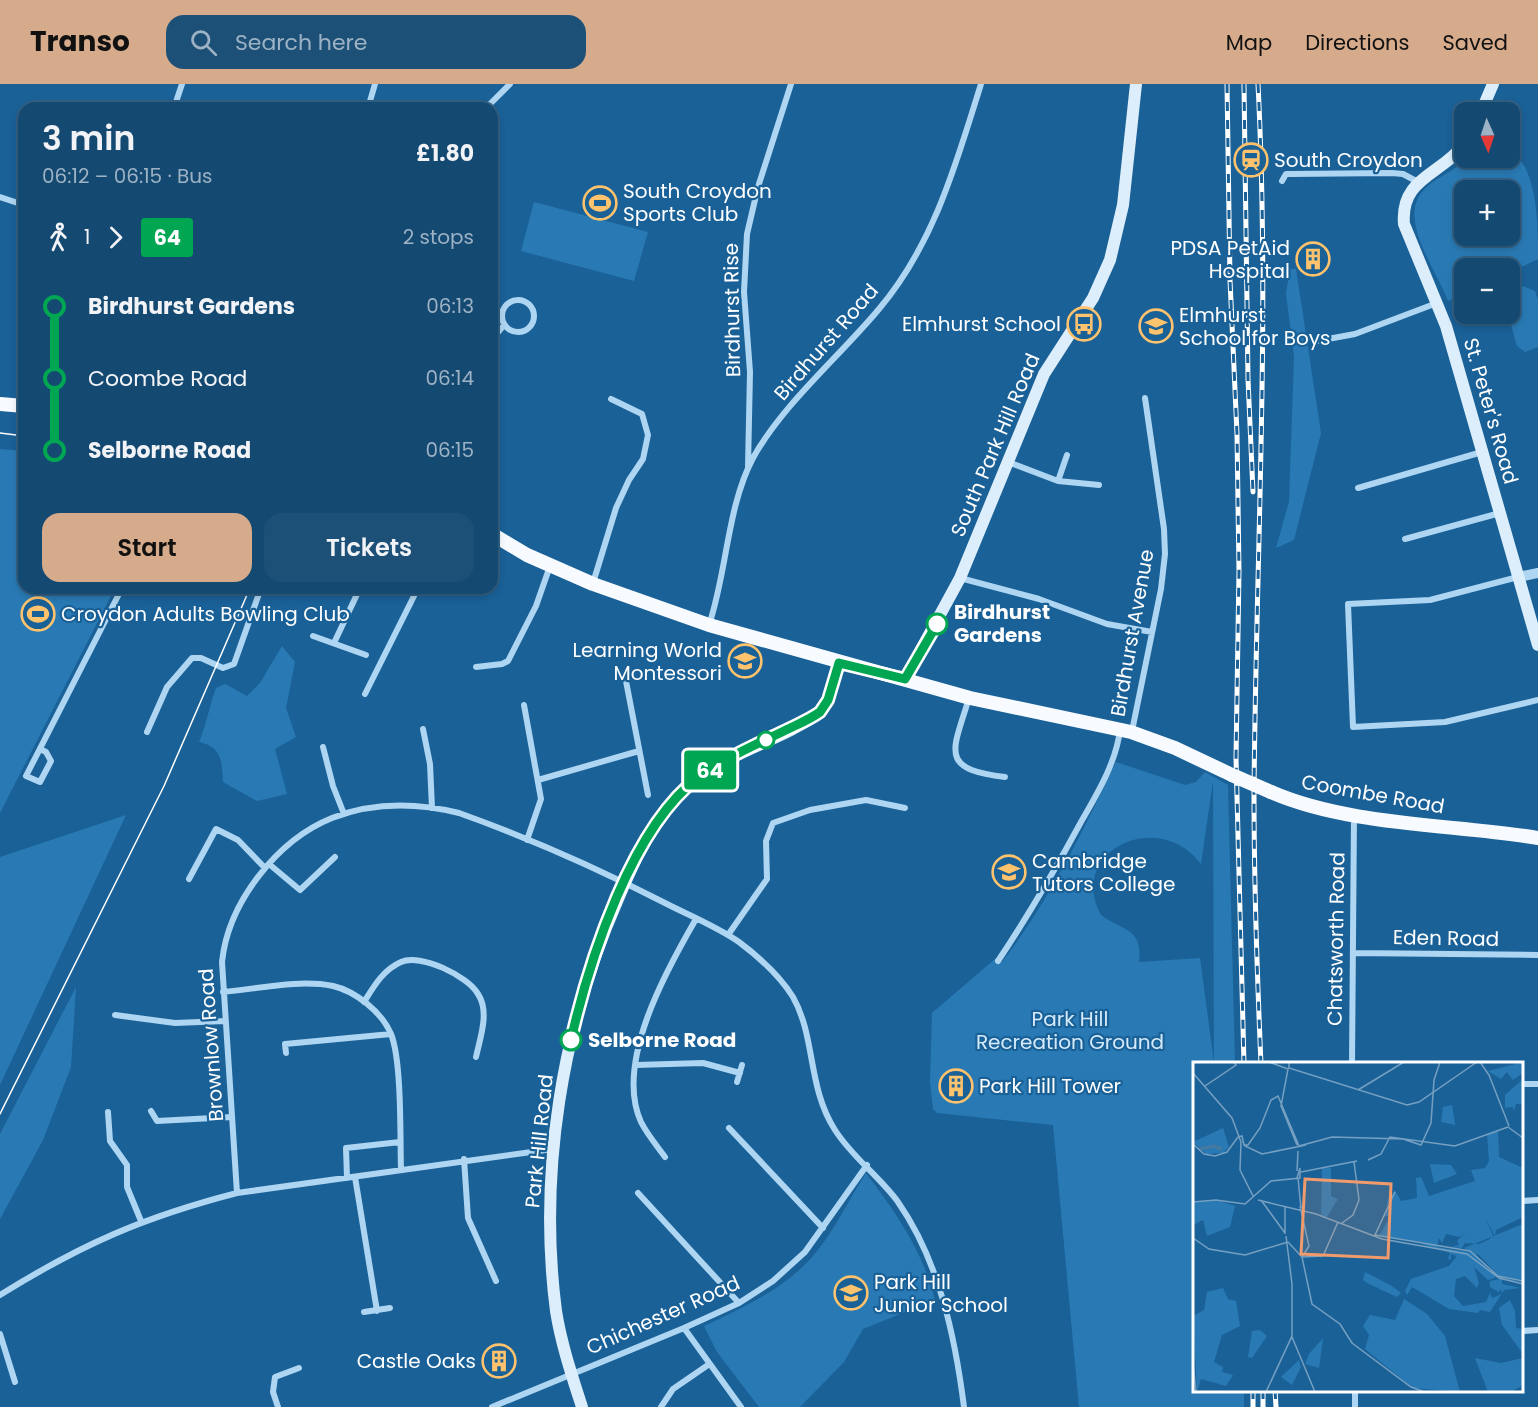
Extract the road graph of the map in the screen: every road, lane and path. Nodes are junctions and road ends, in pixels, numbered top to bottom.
1 (182, 84) edge
2 (375, 84) edge
3 (510, 84) edge
4 (791, 84) edge
5 (981, 84) edge
6 (1136, 84) edge
7 (1494, 84) edge
8 (176, 102) edge
9 (370, 102) edge
10 (492, 102) edge
11 (1485, 102) edge
12 (1454, 155) edge
13 (1282, 181) dead end
14 (1418, 182) junction
15 (0, 197) edge
16 (18, 203) edge
17 (1438, 303) junction
18 (504, 325) junction
19 (498, 332) edge
20 (1317, 341) dead end
21 (1145, 398) dead end
22 (611, 399) dead end
23 (0, 404) edge
24 (18, 406) edge
25 (1482, 452) junction
26 (1067, 454) dead end
27 (1007, 462) junction
28 (748, 469) junction
29 (1058, 481) junction
30 (1099, 485) dead end
31 (1358, 488) dead end
32 (1500, 513) junction
33 (498, 537) edge
34 (1405, 539) dead end
35 (550, 566) junction
36 (1538, 573) edge
37 (1518, 577) junction
38 (960, 578) junction
39 (593, 584) junction
40 (119, 594) edge
41 (259, 594) edge
42 (357, 594) edge
43 (415, 594) edge
44 (709, 625) junction
45 (1152, 632) junction
46 (313, 636) dead end
47 (334, 643) junction
48 (1538, 645) edge
49 (366, 655) dead end
50 (839, 663) junction
51 (476, 667) dead end
52 (625, 676) dead end
53 (905, 679) junction
54 (365, 694) dead end
55 (970, 698) junction
56 (1538, 700) edge
57 (524, 705) dead end
58 (423, 729) dead end
59 (1126, 731) junction
60 (147, 732) dead end
61 (323, 747) dead end
62 (40, 749) junction
63 (639, 751) junction
64 (1005, 777) dead end
65 (538, 780) junction
66 (648, 795) dead end
67 (905, 807) dead end
68 (432, 808) junction
69 (344, 814) junction
70 (1354, 814) junction
71 (1537, 838) edge
72 (527, 840) junction
73 (335, 857) dead end
74 (267, 866) junction
75 (189, 879) dead end
76 (625, 882) junction
77 (696, 919) junction
78 (728, 935) junction
79 (1353, 953) junction
80 (1538, 955) edge
81 (998, 961) dead end
82 (223, 992) junction
83 (364, 1002) junction
84 (115, 1015) dead end
85 (225, 1021) junction
86 (391, 1034) junction
87 (286, 1053) dead end
88 (476, 1057) dead end
89 (1352, 1062) edge
90 (636, 1065) junction
91 (742, 1065) dead end
92 (740, 1072) junction
93 (737, 1082) dead end
94 (151, 1111) dead end
95 (108, 1112) dead end
96 (232, 1117) junction
97 (729, 1128) dead end
98 (400, 1142) junction
99 (554, 1149) junction
100 (665, 1157) dead end
101 (464, 1159) junction
102 (867, 1165) junction
103 (401, 1170) junction
104 (355, 1177) junction
105 (347, 1178) junction
106 (237, 1193) junction
107 (638, 1193) dead end
108 (1538, 1200) edge
109 (1523, 1201) edge
110 (141, 1221) junction
111 (823, 1228) junction
112 (496, 1281) dead end
113 (0, 1295) edge
114 (739, 1303) junction
115 (390, 1308) dead end
116 (377, 1311) junction
117 (364, 1312) dead end
118 (684, 1328) junction
119 (1538, 1330) edge
120 (1523, 1331) edge
121 (0, 1334) edge
122 (708, 1365) junction
123 (299, 1368) dead end
124 (571, 1372) junction
125 (15, 1382) dead end
126 (278, 1407) edge
127 (492, 1407) edge
128 (582, 1407) edge
129 (661, 1407) edge
130 (741, 1407) edge
131 (964, 1407) edge

1 - 8 street
2 - 9 street
3 - 10 street
4 - 28 street, Birdhurst Rise
5 - 28 street, Birdhurst Road
6 - 27 main road, South Park Hill Road
7 - 11 main road
12 - 14 main road, St. Peter's Road
13 - 14 street
14 - 17 main road, St. Peter's Road
15 - 16 street
17 - 20 street
17 - 25 main road, St. Peter's Road
18 - 18 street
18 - 19 street
21 - 45 street, Birdhurst Avenue
22 - 39 street
23 - 24 main road
25 - 31 street
25 - 32 main road, St. Peter's Road
26 - 29 street
27 - 29 street
27 - 38 main road, South Park Hill Road
28 - 44 street, Birdhurst Road
29 - 30 street
32 - 34 street
32 - 37 main road, St. Peter's Road
33 - 35 main road, Coombe Road
35 - 39 main road, Coombe Road
35 - 51 street
36 - 37 street
37 - 48 main road, St. Peter's Road
37 - 56 street
38 - 45 street
38 - 53 main road, South Park Hill Road
39 - 44 main road, Coombe Road
40 - 62 street
41 - 60 street
42 - 47 street
43 - 54 street
44 - 50 main road, Coombe Road
45 - 59 street, Birdhurst Avenue
46 - 47 street
47 - 49 street
50 - 53 main road, Coombe Road
50 - 76 main road, Park Hill Road
52 - 63 street
53 - 55 main road, Coombe Road
55 - 59 main road, Coombe Road
55 - 64 street
57 - 65 street
58 - 68 street
59 - 70 main road, Coombe Road, bridge
59 - 81 street, Birdhurst Avenue
61 - 69 street
62 - 62 street
63 - 65 street
63 - 66 street
65 - 72 street
67 - 78 street
68 - 69 street, Brownlow Road
68 - 72 street, Brownlow Road
69 - 74 street, Brownlow Road
70 - 71 main road, Coombe Road
70 - 79 street, Chatsworth Road
72 - 76 street, Brownlow Road
73 - 74 street
74 - 75 street
74 - 82 street, Brownlow Road
76 - 77 street, Brownlow Road
76 - 99 main road, Park Hill Road
77 - 78 street, Brownlow Road
77 - 90 street
78 - 102 street, Brownlow Road
79 - 80 street, Eden Road
79 - 89 street, Chatsworth Road
82 - 83 street
82 - 85 street, Brownlow Road
83 - 86 street
83 - 88 street
84 - 85 street
85 - 96 street, Brownlow Road
86 - 87 street
86 - 98 street
90 - 92 street
90 - 100 street
91 - 92 street
92 - 93 street
94 - 96 street
95 - 110 street
96 - 106 street, Brownlow Road
97 - 111 street
98 - 103 street
98 - 105 street
99 - 101 street
99 - 124 main road, Park Hill Road
101 - 103 street
101 - 112 street
102 - 111 street, Chichester Road
102 - 131 street, Brownlow Road
103 - 104 street
104 - 105 street
104 - 116 street
105 - 106 street
106 - 110 street
107 - 114 street
108 - 109 street
110 - 113 street
111 - 114 street, Chichester Road
114 - 118 street, Chichester Road
115 - 116 street
116 - 117 street
118 - 122 street
118 - 124 street, Chichester Road
119 - 120 street
121 - 125 street
122 - 129 street
122 - 130 street
123 - 126 street
124 - 127 street, Chichester Road
124 - 128 main road, Park Hill Road

